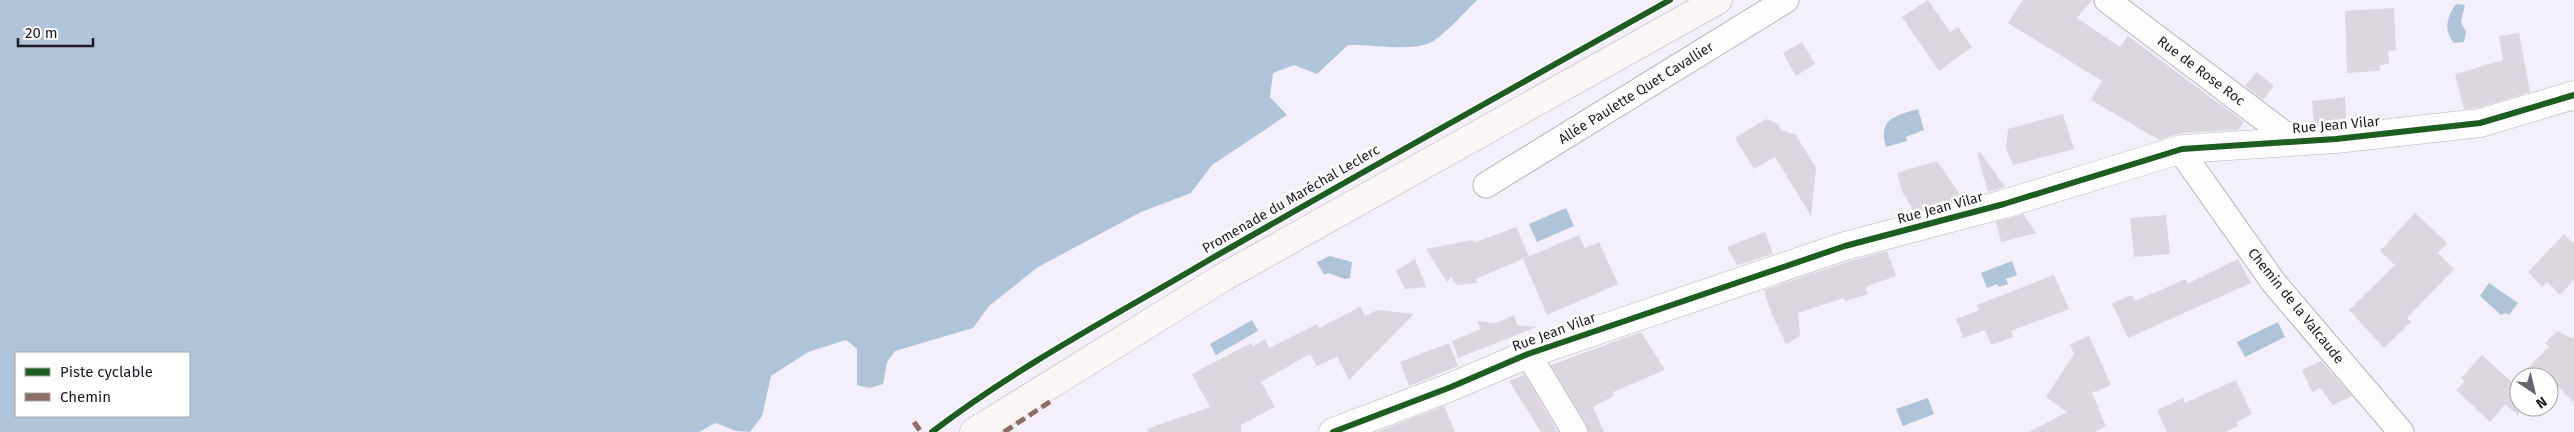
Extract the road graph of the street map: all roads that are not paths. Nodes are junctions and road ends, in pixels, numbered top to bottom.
1 (1718, 0) edge
2 (1786, 0) edge
3 (2107, 0) edge
4 (2574, 95) edge
5 (2295, 142) junction
6 (2182, 149) junction
7 (1486, 185) dead end
8 (1528, 354) junction
9 (974, 432) edge
10 (1333, 432) edge
11 (1575, 432) edge
12 (2401, 432) edge

1 - 9 main road
2 - 7 street, Allée Paulette Quet Cavallier
3 - 5 street, Rue de Rose Roc
4 - 5 street, Rue Jean Vilar
5 - 6 street, Rue Jean Vilar
6 - 8 street, Rue Jean Vilar
6 - 12 street, Chemin de la Valcaude
8 - 10 street, Rue Jean Vilar
8 - 11 street

